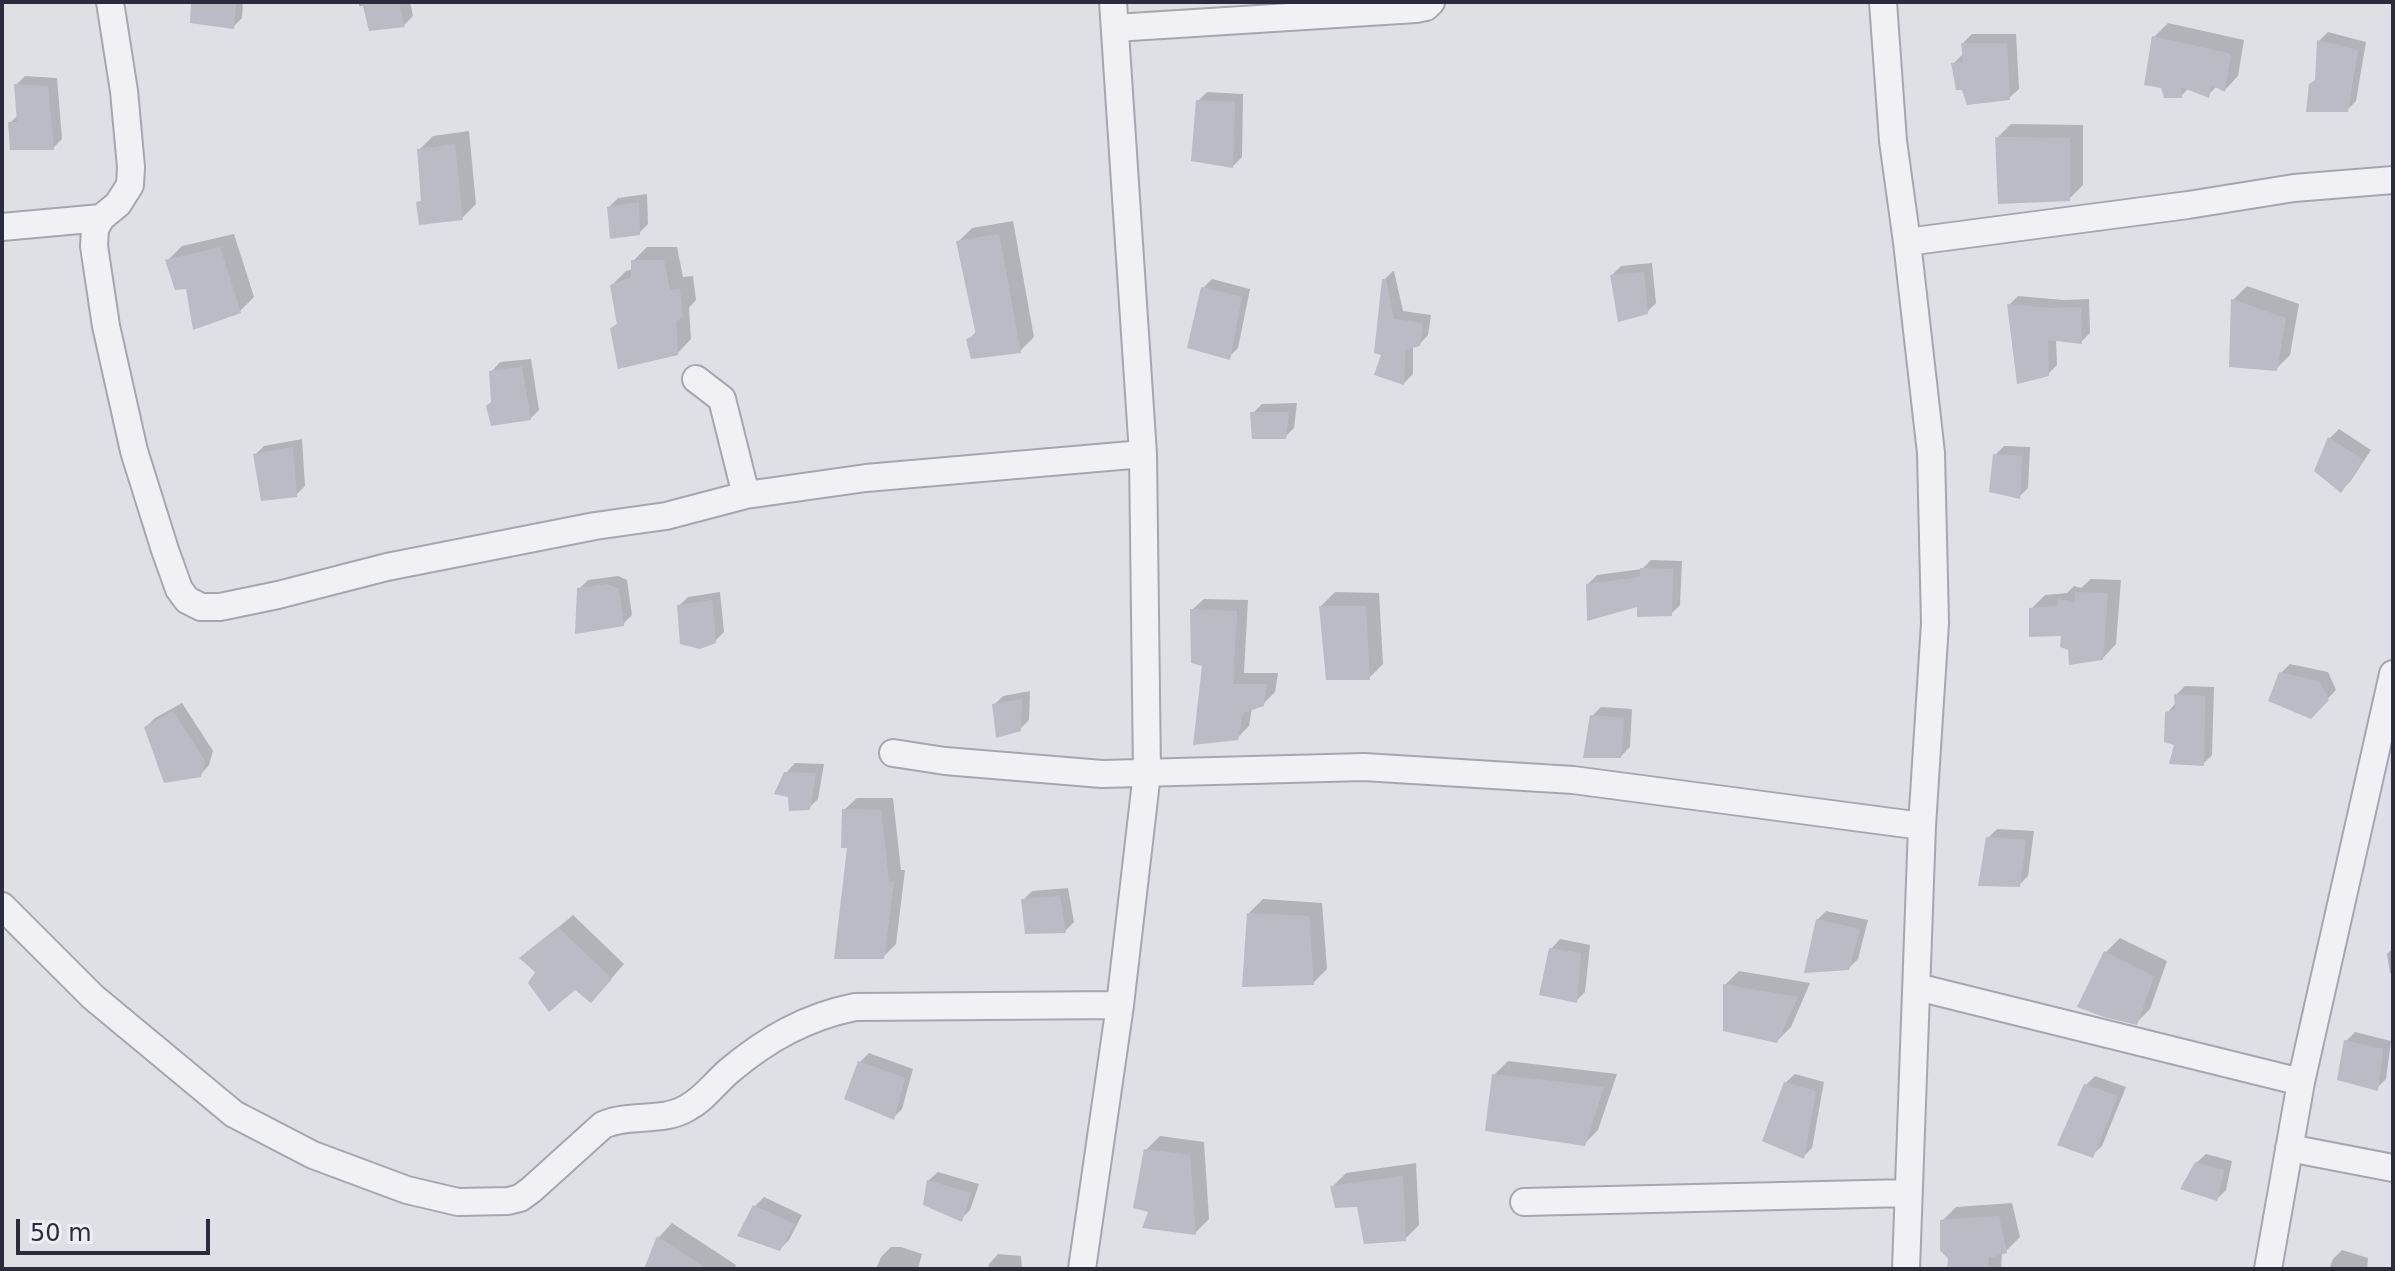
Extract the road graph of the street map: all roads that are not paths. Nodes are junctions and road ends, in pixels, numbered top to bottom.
1 (110, 2) edge
2 (1431, 2) edge
3 (1883, 2) edge
4 (1114, 15) edge
5 (2393, 180) edge
6 (101, 218) junction
7 (2, 227) edge
8 (1907, 242) junction
9 (696, 379) dead end
10 (1143, 454) junction
11 (746, 495) junction
12 (2393, 674) edge
13 (893, 753) dead end
14 (1147, 773) junction
15 (1922, 826) junction
16 (2, 906) edge
17 (1917, 987) junction
18 (1120, 1005) junction
19 (2301, 1082) junction
20 (2289, 1148) junction
21 (2393, 1168) edge
22 (1908, 1193) junction
23 (1524, 1202) dead end
24 (1082, 1269) edge
25 (1906, 1269) edge
26 (2268, 1269) edge

1 - 6 street
2 - 4 street
3 - 8 street
4 - 10 street
5 - 8 street
6 - 7 street
6 - 11 street
8 - 15 street
9 - 11 street
10 - 11 street
10 - 14 street
12 - 19 street
13 - 14 street
14 - 15 street
14 - 18 street
15 - 17 street
16 - 18 street
17 - 19 street
17 - 22 street
18 - 24 street
19 - 20 street
20 - 21 street
20 - 26 street
22 - 23 street
22 - 25 street

